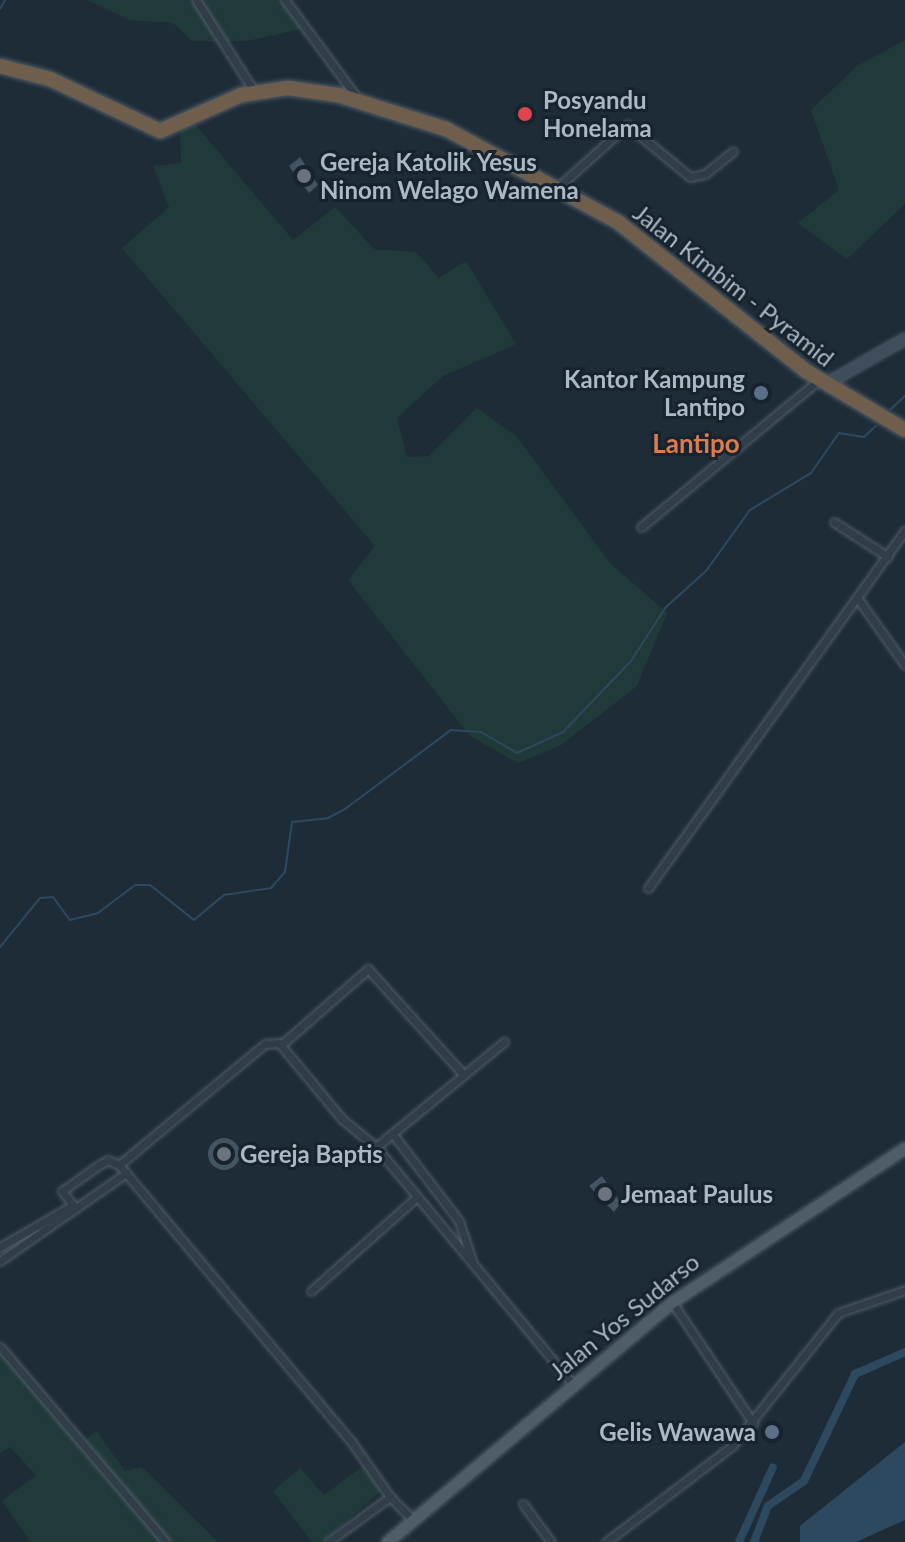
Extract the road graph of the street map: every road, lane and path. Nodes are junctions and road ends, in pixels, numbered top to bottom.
1 (196, 0) edge
2 (285, 0) edge
3 (0, 66) edge
4 (254, 91) junction
5 (360, 100) junction
6 (733, 151) dead end
7 (558, 187) junction
8 (905, 339) edge
9 (822, 382) junction
10 (905, 430) edge
11 (834, 522) dead end
12 (641, 527) dead end
13 (905, 531) edge
14 (888, 557) junction
15 (858, 599) junction
16 (905, 665) edge
17 (648, 888) dead end
18 (504, 1042) dead end
19 (281, 1045) junction
20 (463, 1074) junction
21 (392, 1133) junction
22 (376, 1147) junction
23 (905, 1148) edge
24 (119, 1165) junction
25 (126, 1173) junction
26 (417, 1197) junction
27 (0, 1247) edge
28 (0, 1261) edge
29 (472, 1263) junction
30 (905, 1290) edge
31 (311, 1291) dead end
32 (672, 1302) junction
33 (0, 1347) edge
34 (573, 1384) junction
35 (753, 1423) junction
36 (390, 1497) junction
37 (523, 1504) dead end
38 (413, 1520) junction
39 (166, 1542) edge
40 (328, 1542) edge
41 (387, 1542) edge
42 (551, 1542) edge
43 (606, 1542) edge

1 - 4 street
2 - 5 street
3 - 4 highway, Jalan Kimbim - Pyramid
4 - 5 highway, Jalan Kimbim - Pyramid
5 - 7 highway, Jalan Kimbim - Pyramid
6 - 7 street
7 - 9 highway, Jalan Kimbim - Pyramid
8 - 9 main road
9 - 10 highway, Jalan Kimbim - Pyramid
9 - 12 street
11 - 14 street
13 - 14 street
14 - 15 street
15 - 16 street
15 - 17 street
18 - 20 street
19 - 20 street
19 - 22 street
19 - 24 street
20 - 21 street
21 - 22 street
21 - 29 street
22 - 26 street
23 - 32 main road, Jalan Yos Sudarso
24 - 25 street
24 - 27 street
25 - 28 street
25 - 36 street
26 - 29 street
26 - 31 street
29 - 34 street
30 - 35 street
32 - 34 main road, Jalan Yos Sudarso
32 - 35 street
33 - 39 street
34 - 38 main road, Jalan Yos Sudarso
35 - 43 street
36 - 38 street
36 - 40 street
37 - 42 street
38 - 41 main road, Jalan Yos Sudarso

